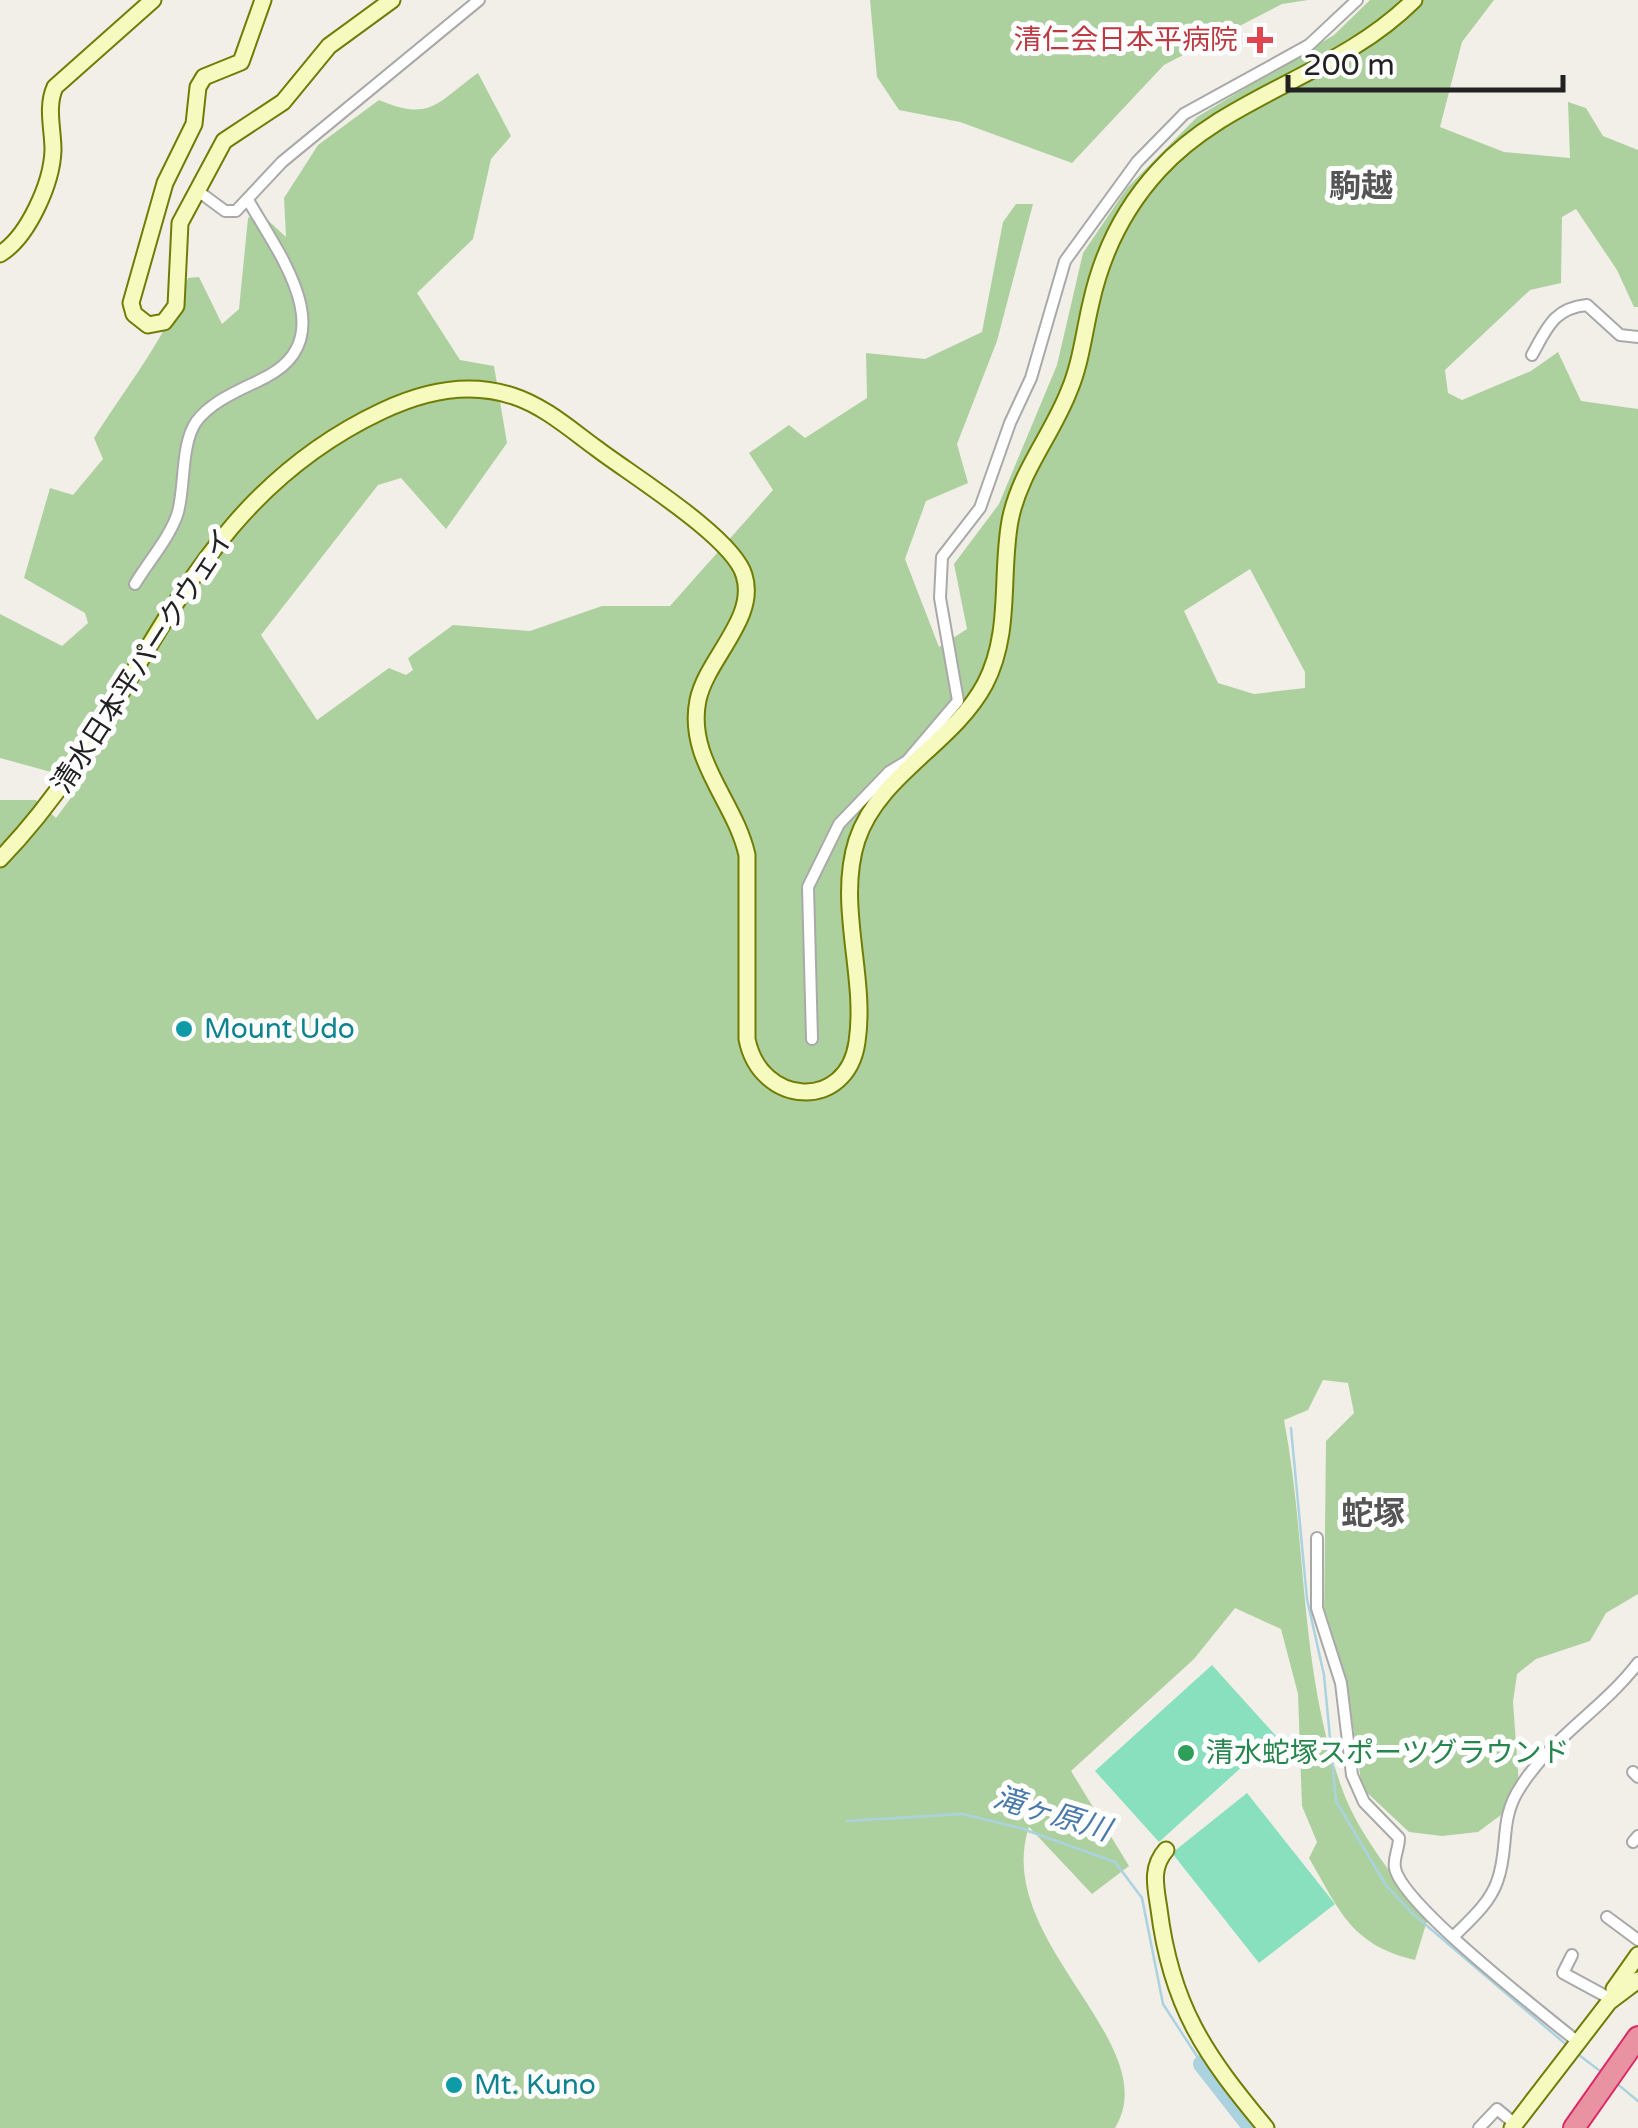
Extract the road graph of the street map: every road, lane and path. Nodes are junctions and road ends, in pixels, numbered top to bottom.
1 (153, 0) edge
2 (263, 0) edge
3 (392, 0) edge
4 (479, 0) edge
5 (1357, 0) edge
6 (1414, 0) edge
7 (198, 192) junction
8 (248, 200) junction
9 (0, 254) edge
10 (1638, 338) edge
11 (1532, 354) dead end
12 (135, 584) dead end
13 (0, 859) edge
14 (812, 1039) dead end
15 (1316, 1538) dead end
16 (1638, 1663) edge
17 (1166, 1850) dead end
18 (1607, 1917) dead end
19 (1454, 1936) junction
20 (1638, 1940) edge
21 (1572, 1954) dead end
22 (1638, 1956) edge
23 (1635, 1979) edge
24 (1610, 2001) junction
25 (1638, 2038) edge
26 (1579, 2043) junction
27 (1619, 2078) edge
28 (1514, 2126) edge
29 (1266, 2128) edge
30 (1478, 2128) edge
31 (1574, 2128) edge
32 (1589, 2128) edge

1 - 9 street
2 - 7 street
3 - 7 street
4 - 8 street
5 - 14 street
6 - 13 street, 清水日本平パークウェイ
7 - 8 street
8 - 12 street
10 - 11 street
15 - 19 street
16 - 19 street
17 - 29 street
18 - 20 street
19 - 26 street
21 - 24 street
22 - 24 street
23 - 24 street
24 - 26 street
25 - 27 highway
26 - 28 street
27 - 31 highway
27 - 32 highway
28 - 30 street

